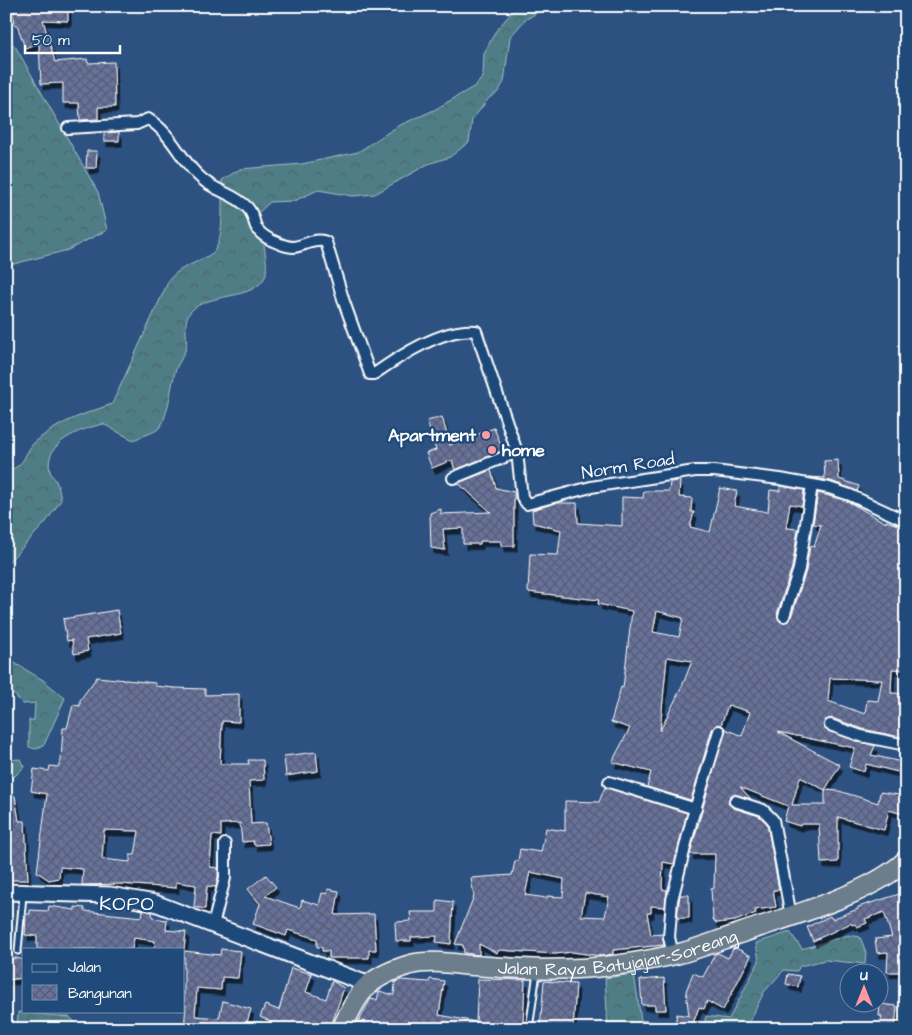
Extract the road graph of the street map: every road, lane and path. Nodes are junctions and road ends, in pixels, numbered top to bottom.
1 (68, 128) dead end
2 (517, 452) junction
3 (453, 478) dead end
4 (812, 485) junction
5 (906, 521) edge
6 (784, 616) dead end
7 (830, 725) dead end
8 (719, 730) dead end
9 (906, 745) edge
10 (610, 782) dead end
11 (735, 801) dead end
12 (696, 809) junction
13 (225, 844) dead end
14 (903, 864) edge
15 (6, 892) edge
16 (23, 892) junction
17 (791, 916) junction
18 (213, 925) junction
19 (18, 951) dead end
20 (673, 955) junction
21 (537, 969) junction
22 (367, 984) junction
23 (342, 1029) edge
24 (529, 1029) edge

1 - 2 street, Norm Road
2 - 3 street
2 - 4 street, Norm Road
4 - 5 street, Norm Road
4 - 6 street
7 - 9 street
8 - 12 street
10 - 12 street
11 - 17 street
12 - 20 street
13 - 18 street
14 - 17 highway, Jalan Raya Batujajar-Soreang
15 - 16 street
16 - 18 street
16 - 19 lane
17 - 20 highway, Jalan Raya Batujajar-Soreang
18 - 22 street
20 - 21 highway, Jalan Raya Batujajar-Soreang
21 - 22 highway, Jalan Raya Batujajar-Soreang
21 - 24 lane
22 - 23 highway, Jalan Raya Batujajar-Soreang

